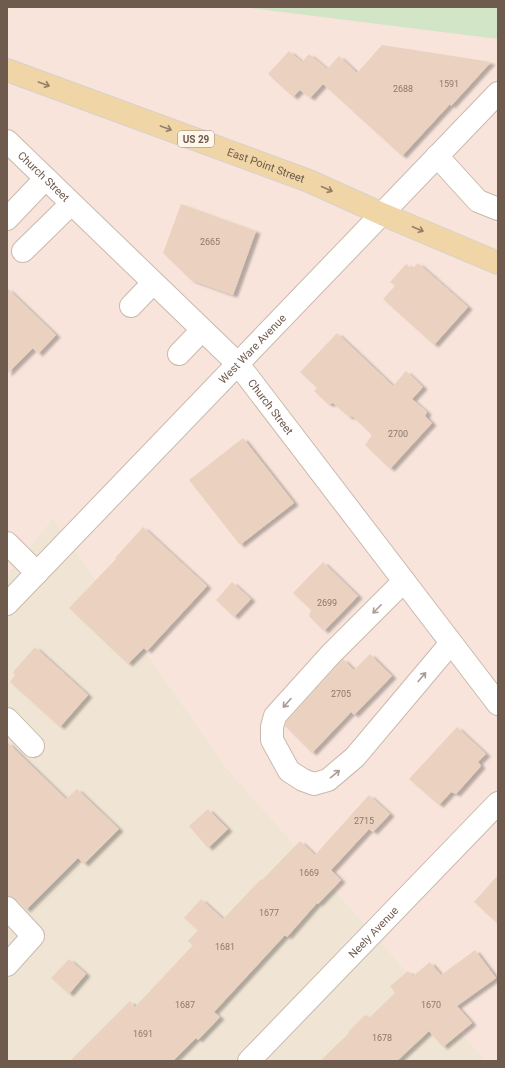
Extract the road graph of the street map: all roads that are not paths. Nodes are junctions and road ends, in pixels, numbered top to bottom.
1 (7, 70) edge
2 (498, 94) edge
3 (7, 141) edge
4 (437, 156) junction
5 (45, 179) junction
6 (71, 204) junction
7 (498, 209) edge
8 (382, 214) junction
9 (7, 219) edge
10 (24, 251) dead end
11 (498, 263) edge
12 (153, 283) junction
13 (131, 306) dead end
14 (202, 330) junction
15 (179, 354) dead end
16 (238, 364) junction
17 (7, 544) edge
18 (37, 573) junction
19 (404, 581) junction
20 (7, 604) edge
21 (452, 643) junction
22 (498, 704) edge
23 (7, 719) edge
24 (33, 746) dead end
25 (498, 803) edge
26 (7, 908) edge
27 (7, 965) edge
28 (249, 1061) edge

1 -> 8 main road, East Point Street / US 29
2 - 4 street, West Ware Avenue
3 - 5 street, Church Street
4 - 7 street
4 - 8 street, West Ware Avenue
5 - 6 street, Church Street
5 - 9 street
6 - 10 street
6 - 12 street, Church Street
8 -> 11 main road, East Point Street / US 29
8 - 16 street, West Ware Avenue
12 - 13 street
12 - 14 street, Church Street
14 - 15 street
14 - 16 street, Church Street
16 - 18 street, West Ware Avenue
16 - 19 street, Church Street
17 - 18 street
18 - 20 street, West Ware Avenue
19 - 21 street, Church Street
19 -> 21 street
21 - 22 street, Church Street
23 - 24 street
25 - 28 street, Neely Avenue
26 - 27 street

